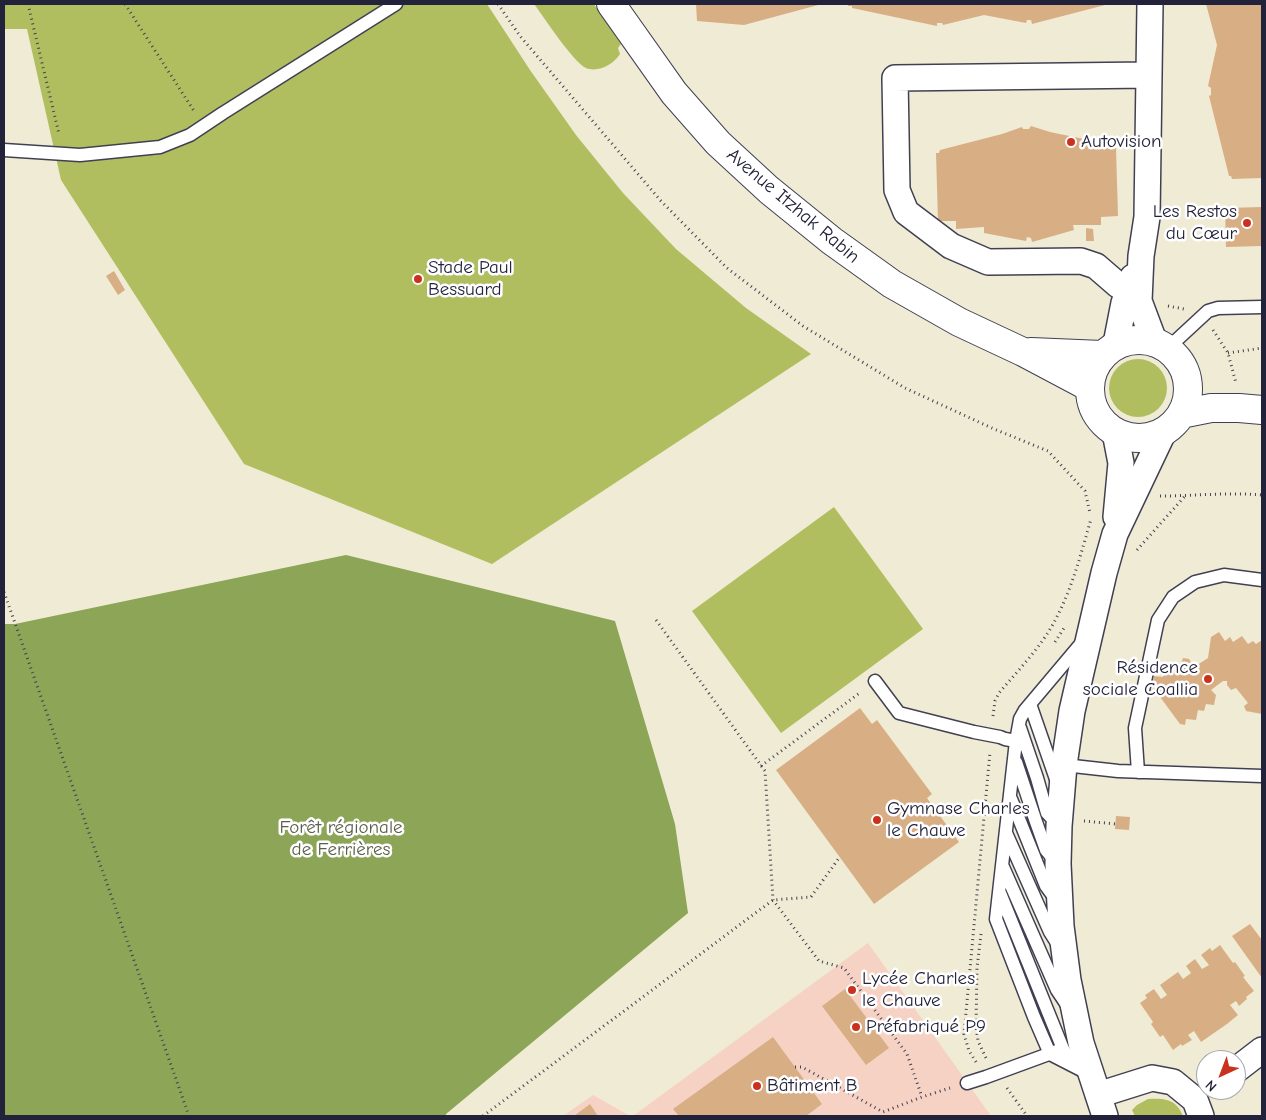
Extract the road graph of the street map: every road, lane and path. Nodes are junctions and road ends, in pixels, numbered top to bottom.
1 (28, 4) edge
2 (125, 4) edge
3 (396, 4) edge
4 (498, 4) edge
5 (611, 4) edge
6 (1150, 4) edge
7 (1149, 75) junction
8 (209, 123) junction
9 (4, 150) edge
10 (64, 154) junction
11 (1141, 256) junction
12 (1128, 290) junction
13 (1262, 307) edge
14 (1161, 345) junction
15 (1262, 348) edge
16 (1109, 350) junction
17 (1023, 352) junction
18 (1228, 353) dead end
19 (1187, 377) junction
20 (1089, 387) junction
21 (1251, 409) edge
22 (1172, 423) junction
23 (1115, 432) junction
24 (1262, 494) edge
25 (1115, 534) junction
26 (1134, 553) dead end
27 (1262, 580) edge
28 (4, 592) edge
29 (656, 620) dead end
30 (1090, 633) junction
31 (875, 681) joint
32 (1030, 704) junction
33 (1019, 725) junction
34 (992, 736) junction
35 (1016, 741) junction
36 (1015, 758) junction
37 (1064, 765) junction
38 (762, 766) junction
39 (1138, 772) junction
40 (1259, 773) edge
41 (1061, 792) junction
42 (1010, 797) junction
43 (1116, 824) dead end
44 (1071, 827) junction
45 (1006, 833) junction
46 (840, 858) dead end
47 (1002, 864) junction
48 (1058, 864) junction
49 (999, 890) junction
50 (773, 900) junction
51 (1060, 906) junction
52 (1065, 955) junction
53 (1076, 1017) junction
54 (1072, 1046) junction
55 (1262, 1050) edge
56 (1050, 1054) junction
57 (1246, 1062) edge
58 (795, 1067) dead end
59 (986, 1077) junction
60 (967, 1083) joint
61 (1092, 1088) edge
62 (922, 1097) junction
63 (1201, 1102) edge
64 (882, 1114) edge
65 (188, 1116) edge
66 (483, 1116) edge

1 - 10 path
2 - 8 path
3 - 8 lane
4 - 34 path
5 - 17 main road, Avenue Itzhak Rabin
6 - 7 street
7 - 11 street
7 - 12 street
8 - 10 lane
9 - 10 lane
11 - 12 street
11 - 14 street
12 - 16 street
13 - 14 lane
14 - 16 main road
14 - 19 main road
15 - 18 path
16 - 17 main road, Avenue Itzhak Rabin
16 - 20 main road
17 - 20 main road, Avenue Itzhak Rabin
19 - 21 main road
19 - 22 main road
20 - 23 main road
21 - 22 main road
22 - 23 main road
22 - 25 street
23 - 25 street
24 - 26 path
25 - 30 street
27 - 39 lane
28 - 65 path
29 - 38 path
30 - 32 lane
30 - 37 street
31 - 34 lane
31 - 38 path
32 - 33 lane
32 - 41 lane
33 - 35 lane
33 - 44 lane
34 - 35 lane
34 - 59 path
35 - 36 lane
36 - 42 lane
36 - 48 lane
37 - 39 lane
37 - 41 street
38 - 50 path
39 - 40 lane
41 - 44 street
42 - 45 lane
42 - 51 lane
43 - 44 path
44 - 48 street
45 - 47 lane
45 - 52 lane
46 - 50 path
47 - 49 lane
47 - 53 lane
48 - 51 street
49 - 54 lane
49 - 56 lane
50 - 62 path
50 - 66 path
51 - 52 street
52 - 53 street
53 - 54 street
54 - 56 lane
54 - 61 street
55 - 57 street
56 - 59 lane
56 - 61 lane
58 - 64 path
59 - 60 lane
60 - 62 path
61 - 63 street
62 - 64 path

